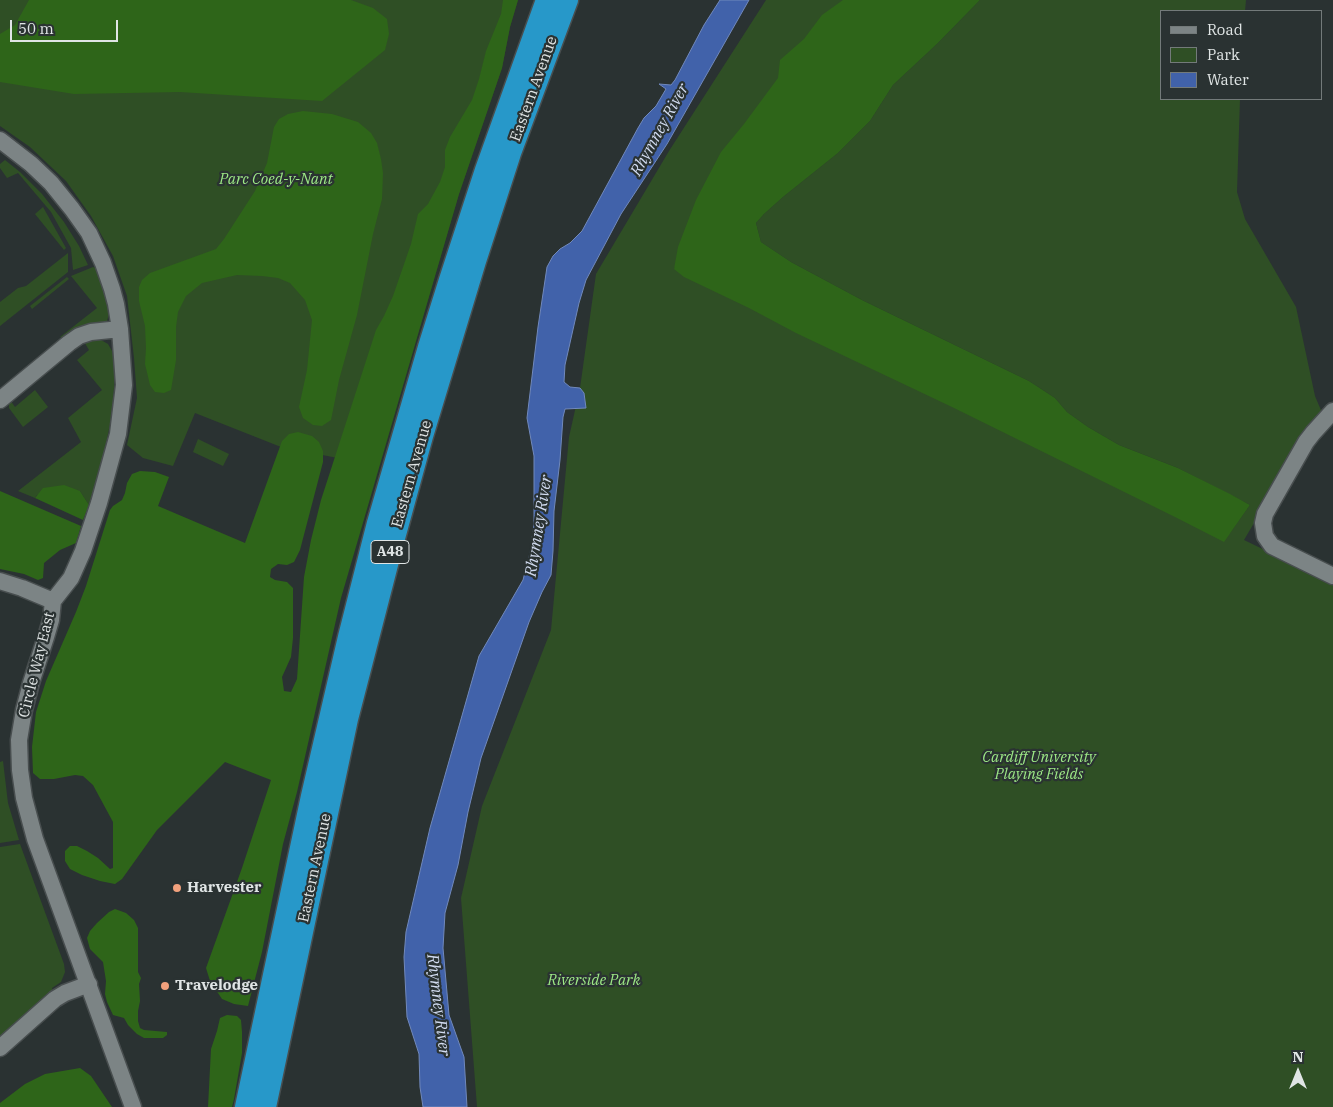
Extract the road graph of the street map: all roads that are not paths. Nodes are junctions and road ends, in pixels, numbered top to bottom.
1 (540, 0) edge
2 (561, 2) edge
3 (535, 33) junction
4 (0, 140) edge
5 (120, 330) junction
6 (0, 400) edge
7 (1333, 411) edge
8 (1333, 576) edge
9 (0, 581) edge
10 (53, 601) junction
11 (89, 984) junction
12 (0, 1048) edge
13 (133, 1107) edge
14 (246, 1107) edge
15 (265, 1107) edge

1 - 3 highway
2 - 3 highway, Eastern Avenue / A48
2 - 15 highway, Eastern Avenue / A48
3 - 14 highway, Eastern Avenue / A48
4 - 5 street, Circle Way East
5 - 6 street
5 - 10 street, Circle Way East
7 - 8 street
9 - 10 street
10 - 11 street, Circle Way East
11 - 12 street
11 - 13 street, Circle Way East

